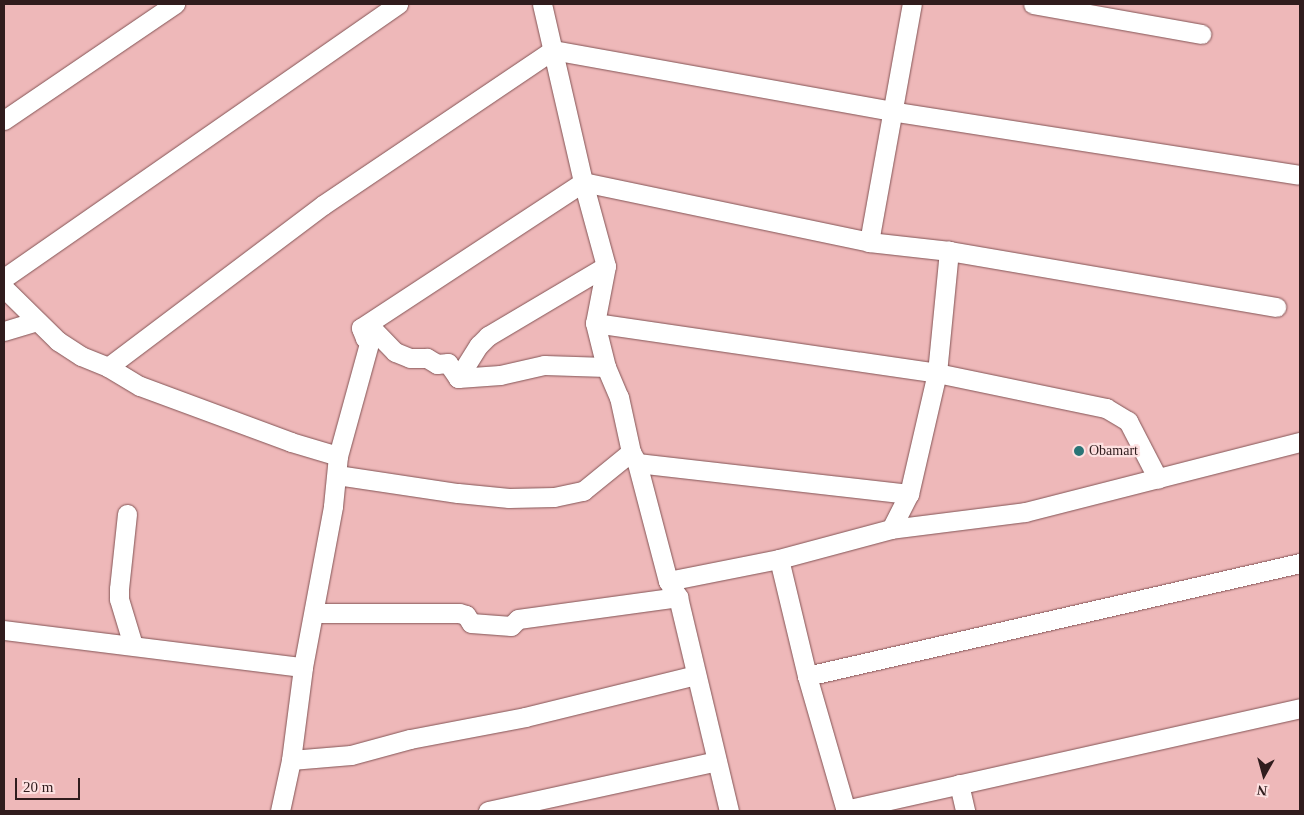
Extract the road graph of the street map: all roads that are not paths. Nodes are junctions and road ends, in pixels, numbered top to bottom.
1 (176, 4) edge
2 (398, 4) edge
3 (542, 4) edge
4 (912, 4) edge
5 (1034, 4) edge
6 (1201, 34) dead end
7 (553, 50) junction
8 (891, 111) junction
9 (4, 120) edge
10 (1298, 174) dead end
11 (583, 182) junction
12 (868, 242) junction
13 (949, 251) junction
14 (606, 266) junction
15 (4, 278) edge
16 (4, 288) edge
17 (1276, 307) dead end
18 (36, 320) junction
19 (595, 323) junction
20 (373, 329) junction
21 (4, 331) edge
22 (108, 366) junction
23 (606, 367) junction
24 (937, 373) junction
25 (458, 378) junction
26 (1300, 442) edge
27 (634, 458) junction
28 (338, 465) junction
29 (1158, 479) junction
30 (909, 494) junction
31 (128, 514) dead end
32 (891, 529) junction
33 (779, 559) junction
34 (1300, 563) edge
35 (673, 589) junction
36 (314, 613) junction
37 (4, 630) edge
38 (133, 645) junction
39 (303, 667) junction
40 (696, 675) junction
41 (807, 676) junction
42 (1300, 708) edge
43 (291, 760) junction
44 (717, 761) junction
45 (959, 784) junction
46 (846, 810) edge
47 (280, 811) edge
48 (488, 811) edge
49 (729, 811) edge
50 (964, 811) edge

1 - 9 street
2 - 15 street
3 - 7 street
4 - 8 street
5 - 6 street
7 - 8 street
7 - 11 street
7 - 22 street
8 - 10 street
8 - 12 street
11 - 12 street
11 - 14 street
11 - 20 street
12 - 13 street
13 - 17 street
13 - 24 street
14 - 19 street
14 - 25 street
16 - 18 street
18 - 21 street
18 - 22 street
19 - 23 street
19 - 24 street
20 - 25 street
20 - 28 street
22 - 28 street
23 - 25 street
23 - 27 street
24 - 29 street
24 - 30 street
26 - 29 street
27 - 28 street
27 - 30 street
27 - 35 street
28 - 36 street
29 - 32 street
30 - 32 street
31 - 38 street
32 - 33 street
33 - 35 street
33 - 41 street
34 - 41 street
35 - 36 street
35 - 40 street
36 - 39 street
37 - 38 street
38 - 39 street
39 - 43 street
40 - 43 street
40 - 44 street
41 - 46 street
42 - 45 street
43 - 47 street
44 - 48 street
44 - 49 street
45 - 46 street
45 - 50 street

